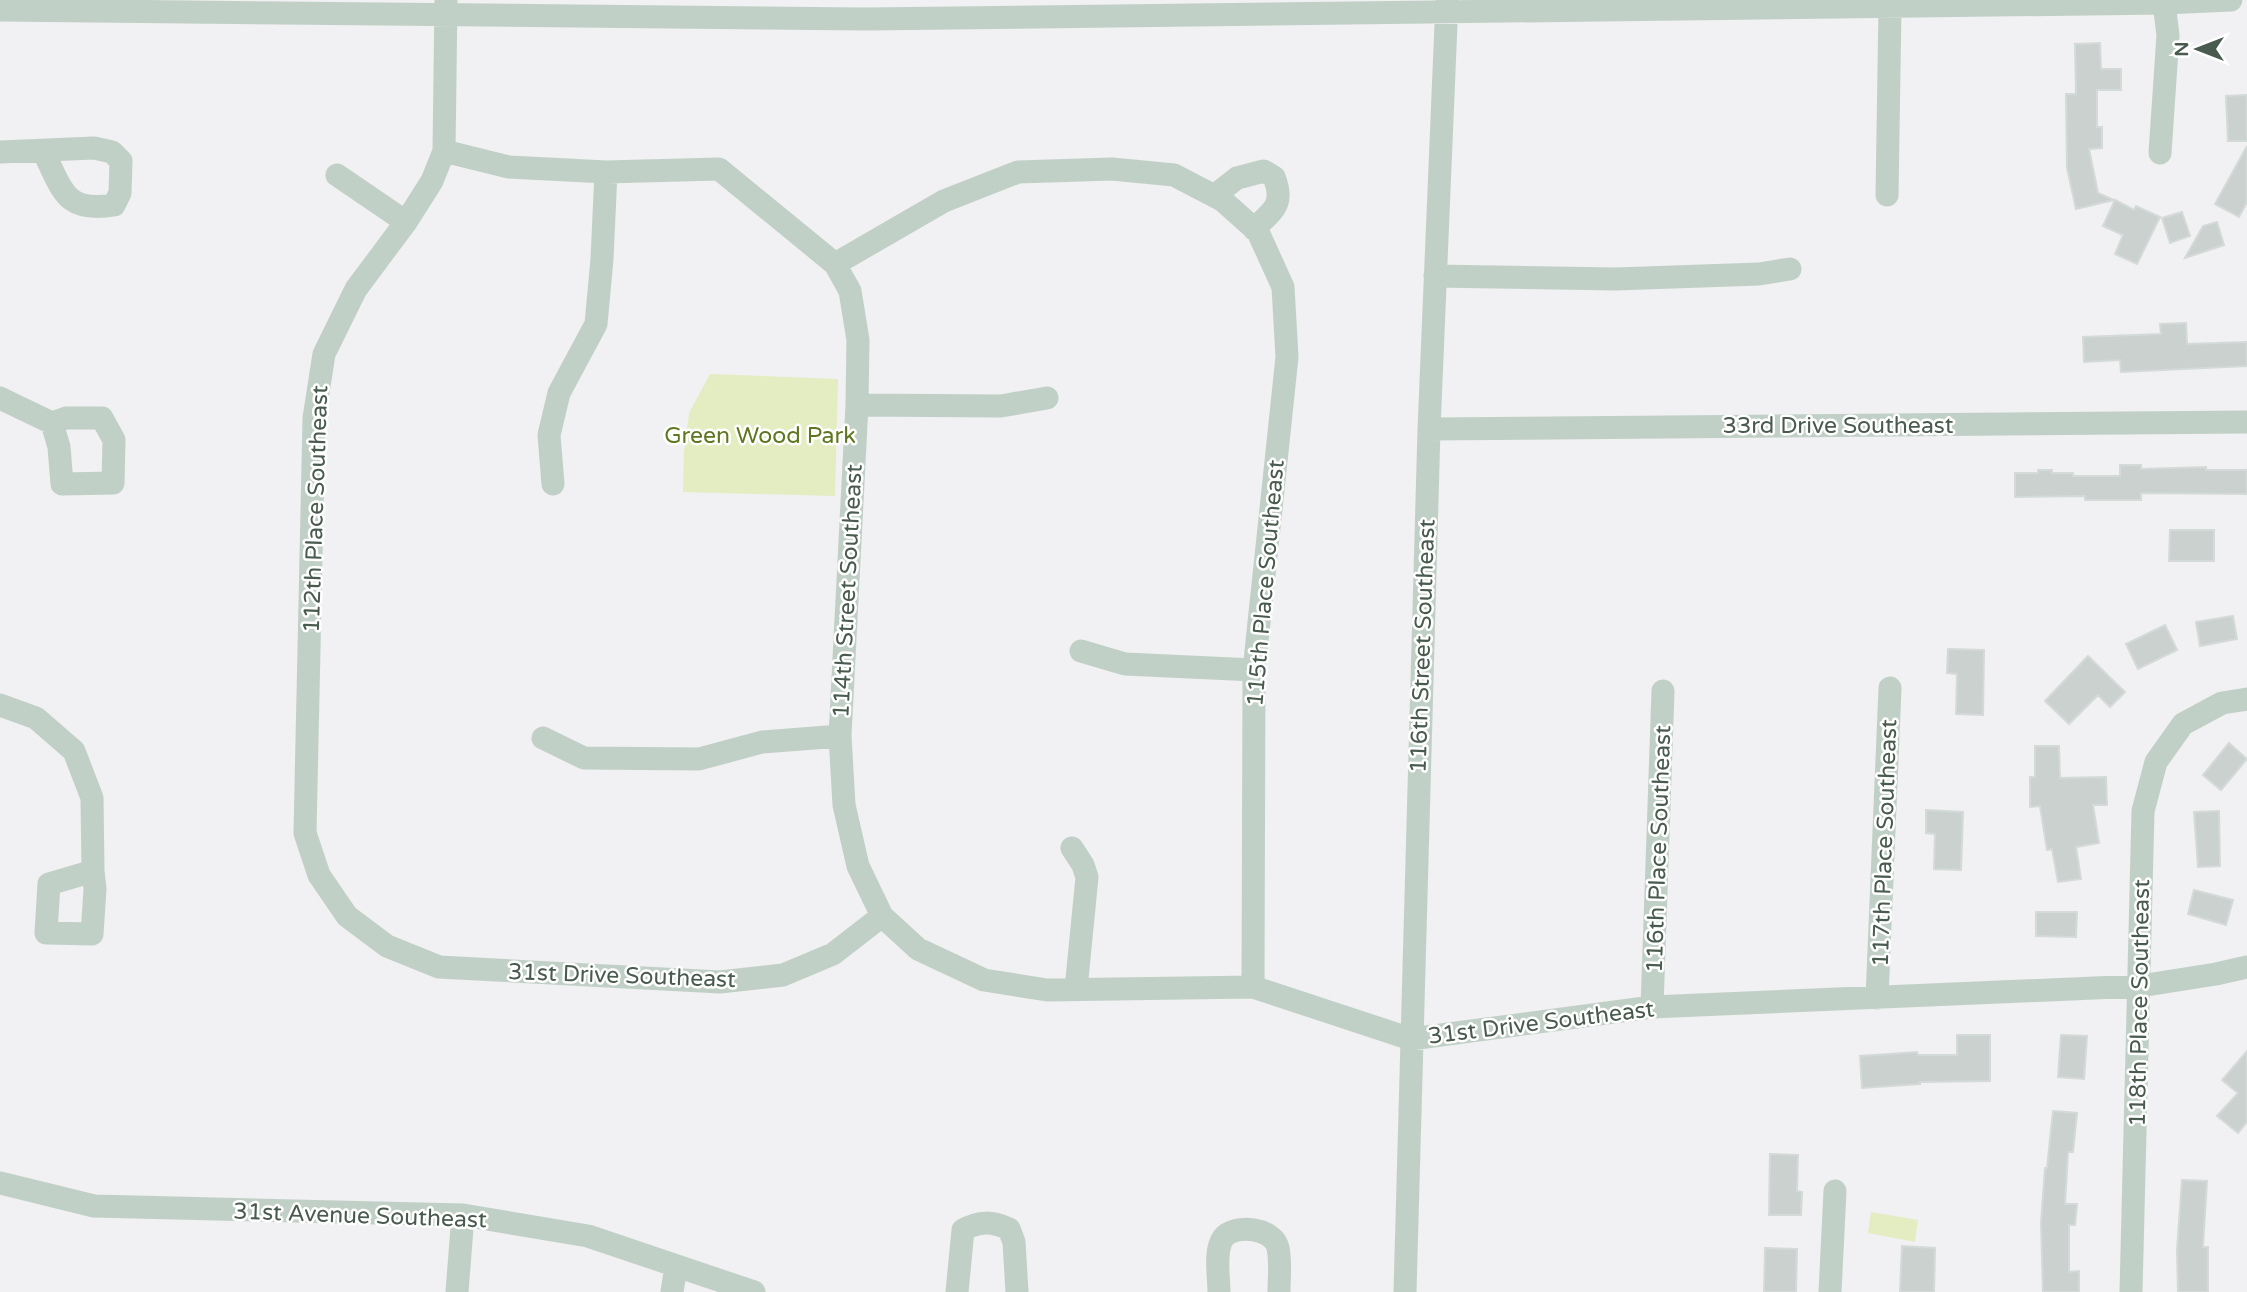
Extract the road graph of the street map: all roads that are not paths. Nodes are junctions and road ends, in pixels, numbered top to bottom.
1 (2231, 0) edge
2 (2164, 3) junction
3 (1689, 5) edge
4 (191, 6) edge
5 (1447, 6) edge
6 (1890, 7) junction
7 (446, 8) edge
8 (0, 10) edge
9 (43, 151) dead end
10 (444, 151) junction
11 (0, 152) edge
12 (2160, 153) dead end
13 (606, 172) junction
14 (337, 175) dead end
15 (1887, 195) dead end
16 (1218, 198) junction
17 (406, 222) junction
18 (1254, 229) junction
19 (835, 264) junction
20 (1790, 269) dead end
21 (1436, 276) junction
22 (0, 398) edge
23 (1047, 398) dead end
24 (857, 405) junction
25 (2247, 422) edge
26 (52, 424) dead end
27 (1429, 429) junction
28 (553, 484) dead end
29 (1081, 651) dead end
30 (1254, 670) junction
31 (1890, 688) dead end
32 (1663, 691) dead end
33 (2247, 699) edge
34 (0, 705) edge
35 (840, 736) junction
36 (543, 738) dead end
37 (1072, 848) dead end
38 (93, 871) dead end
39 (346, 916) joint
40 (882, 916) junction
41 (2247, 967) edge
42 (2140, 986) junction
43 (1253, 987) junction
44 (1076, 989) junction
45 (1877, 998) junction
46 (1652, 1007) junction
47 (1411, 1039) junction
48 (0, 1183) edge
49 (1835, 1191) dead end
50 (463, 1215) junction
51 (676, 1266) junction
52 (748, 1291) edge
53 (457, 1292) edge
54 (672, 1292) edge
55 (957, 1292) edge
56 (1017, 1292) edge
57 (1219, 1292) edge
58 (1279, 1292) edge
59 (1405, 1292) edge
60 (1830, 1292) edge
61 (2132, 1292) edge

1 - 2 street
2 - 6 street
2 - 12 street
3 - 5 street
3 - 6 street
4 - 7 street
4 - 8 street
5 - 7 street
5 - 21 street, 116th Street Southeast
6 - 15 street
7 - 10 street, 112th Place Southeast
9 - 11 street
10 - 13 street
10 - 17 street, 112th Place Southeast
13 - 19 street
13 - 28 street
14 - 17 street
16 - 18 street, 115th Place Southeast
16 - 18 street
16 - 19 street, 115th Place Southeast
17 - 39 street, 112th Place Southeast
18 - 30 street, 115th Place Southeast
19 - 24 street, 114th Street Southeast
20 - 21 street
21 - 27 street, 116th Street Southeast
22 - 26 street
23 - 24 street
24 - 35 street, 114th Street Southeast
25 - 27 street, 33rd Drive Southeast
27 - 47 street, 116th Street Southeast
29 - 30 street
30 - 43 street, 115th Place Southeast
31 - 45 street, 117th Place Southeast
32 - 46 street, 116th Place Southeast
33 - 42 street, 118th Place Southeast
34 - 38 street
35 - 36 street
35 - 40 street, 114th Street Southeast
37 - 44 street
39 - 40 street, 31st Drive Southeast
40 - 44 street, 31st Drive Southeast
41 - 42 street, 31st Drive Southeast
42 - 45 street, 31st Drive Southeast
42 - 61 street, 118th Place Southeast
43 - 44 street, 31st Drive Southeast
43 - 47 street, 31st Drive Southeast
45 - 46 street, 31st Drive Southeast
46 - 47 street, 31st Drive Southeast
47 - 59 street, 116th Street Southeast
48 - 50 street, 31st Avenue Southeast
49 - 60 street
50 - 51 street, 31st Avenue Southeast
50 - 53 street
51 - 52 street, 31st Avenue Southeast
51 - 54 street
55 - 56 street
57 - 58 street

